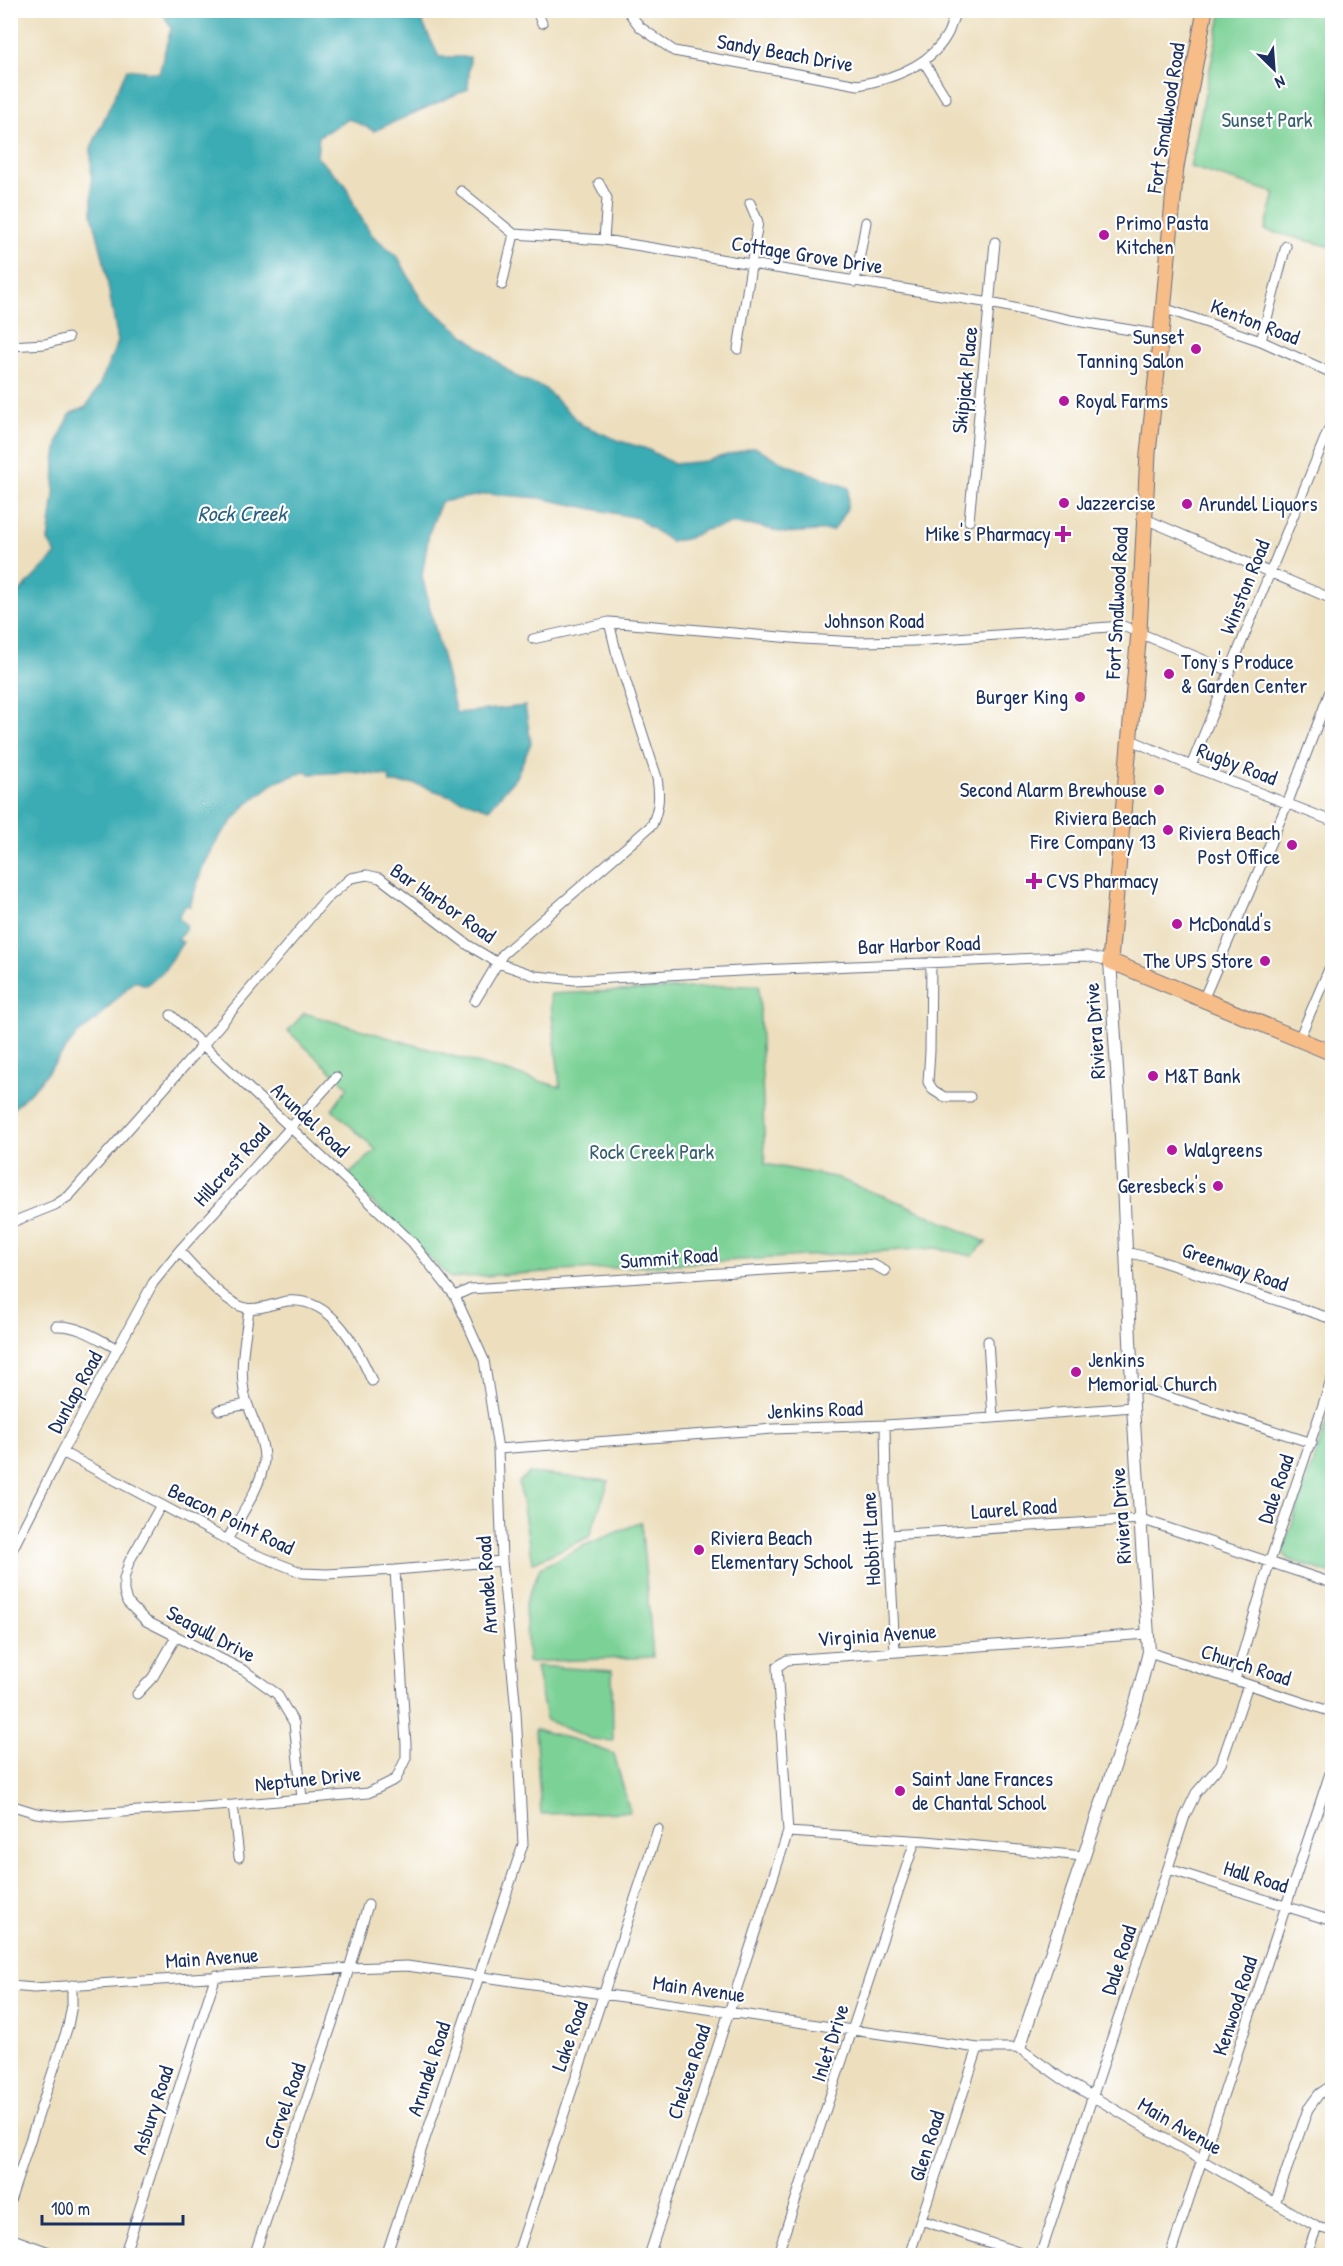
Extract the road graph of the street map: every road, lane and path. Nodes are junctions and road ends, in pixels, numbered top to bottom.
1 (536, 10) edge
2 (627, 10) edge
3 (956, 10) edge
4 (1205, 10) edge
5 (542, 23) dead end
6 (924, 62) junction
7 (946, 98) dead end
8 (599, 183) dead end
9 (461, 190) dead end
10 (750, 203) dead end
11 (866, 222) dead end
12 (514, 234) junction
13 (604, 240) junction
14 (995, 242) dead end
15 (1286, 246) dead end
16 (752, 265) junction
17 (855, 282) junction
18 (502, 285) dead end
19 (990, 303) junction
20 (1163, 308) junction
21 (1161, 335) junction
22 (68, 338) dead end
23 (1262, 341) junction
24 (10, 346) edge
25 (738, 349) dead end
26 (1332, 373) edge
27 (1332, 421) edge
28 (1143, 518) junction
29 (969, 521) dead end
30 (1270, 572) junction
31 (1332, 599) edge
32 (609, 622) junction
33 (1139, 631) junction
34 (533, 639) dead end
35 (1230, 671) junction
36 (1332, 686) edge
37 (1329, 705) edge
38 (1129, 739) junction
39 (1191, 766) junction
40 (1288, 802) junction
41 (1332, 820) edge
42 (1110, 961) junction
43 (931, 962) junction
44 (1332, 962) edge
45 (498, 963) junction
46 (1203, 1000) junction
47 (475, 1001) dead end
48 (171, 1016) dead end
49 (1299, 1039) junction
50 (202, 1045) junction
51 (1332, 1053) edge
52 (336, 1077) dead end
53 (970, 1097) dead end
54 (291, 1126) junction
55 (10, 1222) edge
56 (178, 1251) junction
57 (1125, 1252) junction
58 (885, 1271) dead end
59 (455, 1296) junction
60 (249, 1309) junction
61 (1332, 1319) edge
62 (56, 1326) dead end
63 (988, 1341) dead end
64 (118, 1349) junction
65 (1332, 1378) edge
66 (372, 1381) dead end
67 (1132, 1385) junction
68 (247, 1404) junction
69 (1133, 1407) junction
70 (219, 1410) dead end
71 (993, 1418) junction
72 (885, 1425) junction
73 (1312, 1443) junction
74 (498, 1449) junction
75 (62, 1452) junction
76 (161, 1505) junction
77 (1141, 1519) junction
78 (889, 1535) junction
79 (227, 1540) junction
80 (10, 1554) edge
81 (502, 1561) junction
82 (1270, 1561) junction
83 (395, 1570) junction
84 (1332, 1583) edge
85 (1147, 1634) junction
86 (176, 1637) junction
87 (895, 1652) junction
88 (1149, 1652) junction
89 (1235, 1680) junction
90 (1248, 1685) junction
91 (137, 1694) dead end
92 (1332, 1712) edge
93 (1332, 1767) edge
94 (302, 1798) junction
95 (10, 1805) edge
96 (233, 1805) junction
97 (658, 1829) dead end
98 (788, 1832) junction
99 (915, 1841) junction
100 (1083, 1856) junction
101 (239, 1857) dead end
102 (1169, 1869) junction
103 (368, 1905) dead end
104 (1287, 1905) junction
105 (1332, 1921) edge
106 (350, 1968) junction
107 (216, 1976) junction
108 (478, 1977) junction
109 (72, 1985) junction
110 (10, 1986) edge
111 (604, 1994) junction
112 (728, 2011) junction
113 (854, 2030) junction
114 (978, 2048) junction
115 (1019, 2048) junction
116 (1332, 2085) edge
117 (1093, 2097) junction
118 (1203, 2160) junction
119 (10, 2201) edge
120 (1275, 2203) junction
121 (921, 2220) junction
122 (1317, 2227) junction
123 (1332, 2230) edge
124 (10, 2238) edge
125 (60, 2256) edge
126 (124, 2256) edge
127 (254, 2256) edge
128 (386, 2256) edge
129 (517, 2256) edge
130 (649, 2256) edge
131 (777, 2256) edge
132 (909, 2256) edge
133 (1030, 2256) edge
134 (1040, 2256) edge
135 (1170, 2256) edge
136 (1306, 2256) edge

1 - 5 street
2 - 6 street, Sandy Beach Drive
3 - 6 street, Sandy Beach Drive
4 - 20 main road, Fort Smallwood Road
6 - 7 street
8 - 13 street
9 - 12 street
10 - 16 street
11 - 17 street
12 - 13 street, Cottage Grove Drive
12 - 18 street
13 - 16 street, Cottage Grove Drive
14 - 19 street, Skipjack Place
15 - 23 street
16 - 17 street, Cottage Grove Drive
16 - 25 street
17 - 19 street, Cottage Grove Drive
19 - 21 street, Cottage Grove Drive
19 - 29 street, Skipjack Place
20 - 21 main road, Fort Smallwood Road
20 - 23 street, Kenton Road
21 - 28 main road, Fort Smallwood Road
22 - 24 street
23 - 26 street, Kenton Road
27 - 30 street, Winston Road
28 - 30 street
28 - 33 main road, Fort Smallwood Road
30 - 31 street
30 - 35 street, Winston Road
32 - 33 street, Johnson Road
32 - 34 street, Johnson Road
32 - 45 street
33 - 35 street, Johnson Road
33 - 38 main road, Fort Smallwood Road
35 - 39 street, Winston Road
36 - 37 street
37 - 40 street
38 - 39 street, Rugby Road
38 - 42 main road, Fort Smallwood Road
39 - 40 street, Rugby Road
40 - 41 street, Rugby Road
40 - 46 street
42 - 43 street, Bar Harbor Road
42 - 46 main road
42 - 57 street, Riviera Drive
43 - 45 street, Bar Harbor Road
43 - 53 street
44 - 49 street
45 - 47 street
45 - 50 street, Bar Harbor Road
46 - 49 main road
48 - 50 street, Arundel Road
49 - 51 main road
50 - 54 street, Arundel Road
50 - 55 street, Bar Harbor Road
52 - 54 street, Hillcrest Road
54 - 56 street, Hillcrest Road
54 - 59 street, Arundel Road
56 - 60 street
56 - 64 street, Dunlap Road
57 - 61 street, Greenway Road
57 - 67 street, Riviera Drive
58 - 59 street, Summit Road
59 - 74 street, Arundel Road
60 - 66 street
60 - 68 street
62 - 64 street
63 - 71 street
64 - 75 street, Dunlap Road
65 - 73 street, Dale Road
67 - 69 street, Riviera Drive
67 - 73 street
68 - 70 street
68 - 79 street
69 - 71 street, Jenkins Road
69 - 77 street, Riviera Drive
71 - 72 street, Jenkins Road
72 - 74 street, Jenkins Road
72 - 78 street, Hobbitt Lane
73 - 82 street, Dale Road
74 - 81 street, Arundel Road
75 - 76 street, Beacon Point Road
75 - 80 street, Dunlap Road
76 - 79 street, Beacon Point Road
76 - 86 street, Seagull Drive
77 - 78 street, Laurel Road
77 - 82 street
77 - 85 street, Riviera Drive
78 - 87 street, Hobbitt Lane
79 - 83 street, Beacon Point Road
81 - 83 street, Beacon Point Road
81 - 108 street, Arundel Road
82 - 84 street
82 - 89 street, Dale Road
83 - 94 street, Neptune Drive
85 - 87 street, Virginia Avenue
85 - 88 street, Riviera Drive
86 - 91 street
86 - 94 street, Seagull Drive
87 - 98 street, Virginia Avenue
88 - 89 street, Church Road
88 - 100 street, Riviera Drive
89 - 90 street, Church Road
90 - 92 street, Church Road
90 - 102 street, Dale Road
93 - 104 street, Kenwood Road
94 - 96 street, Neptune Drive
95 - 96 street, Neptune Drive
96 - 101 street
97 - 111 street, Lake Road
98 - 99 street
98 - 112 street, Chelsea Road
99 - 100 street
99 - 113 street, Inlet Drive
100 - 115 street, Riviera Drive
102 - 104 street, Hall Road
102 - 117 street, Dale Road
103 - 106 street, Carvel Road
104 - 105 street, Hall Road
104 - 118 street, Kenwood Road
106 - 107 street, Main Avenue
106 - 108 street, Main Avenue
106 - 127 street, Carvel Road
107 - 109 street, Main Avenue
107 - 126 street, Asbury Road
108 - 111 street, Main Avenue
108 - 128 street, Arundel Road
109 - 110 street, Main Avenue
109 - 119 street
111 - 112 street, Main Avenue
111 - 129 street, Lake Road
112 - 113 street, Main Avenue
112 - 130 street, Chelsea Road
113 - 114 street, Main Avenue
113 - 131 street, Inlet Drive
114 - 115 street, Main Avenue
114 - 121 street, Glen Road
115 - 117 street, Main Avenue
116 - 120 street
117 - 118 street, Main Avenue
117 - 134 street, Dale Road
118 - 120 street, Main Avenue
118 - 135 street, Kenwood Road
120 - 122 street, Main Avenue
121 - 132 street, Glen Road
121 - 133 street
122 - 123 street, Main Avenue
122 - 136 street
124 - 125 street

